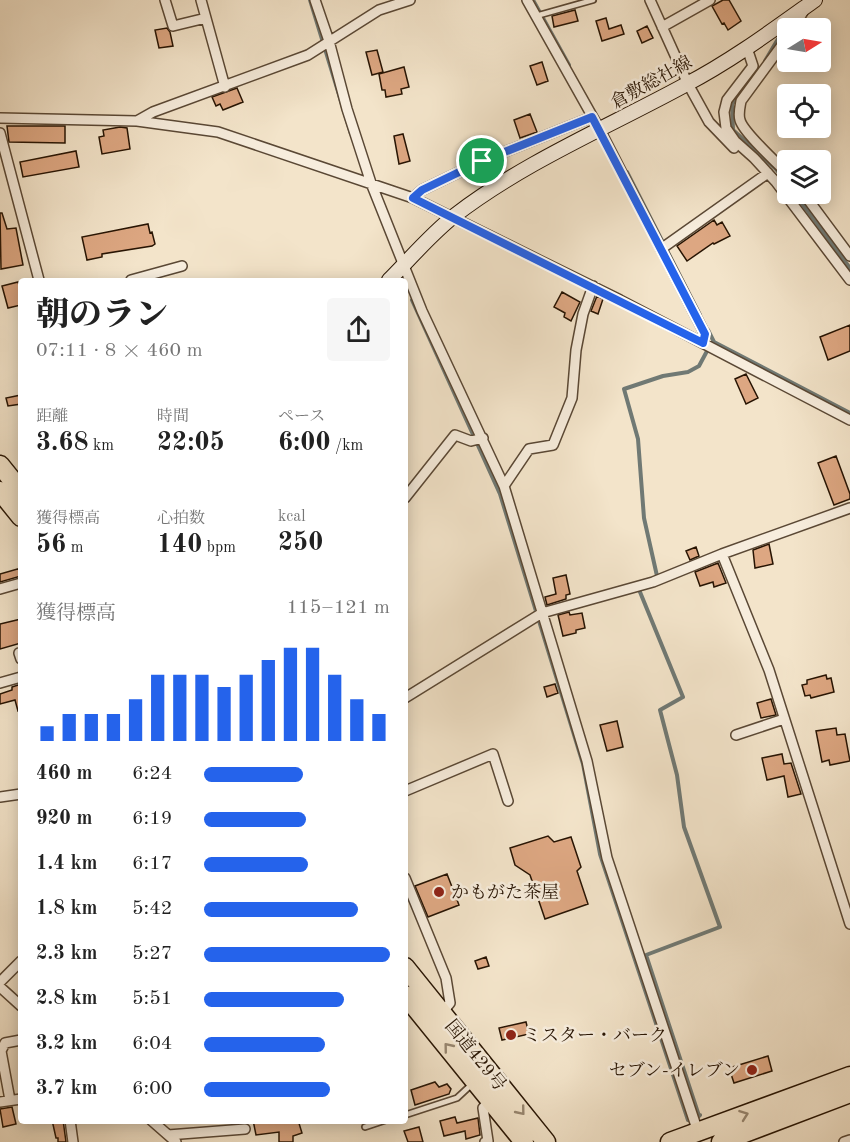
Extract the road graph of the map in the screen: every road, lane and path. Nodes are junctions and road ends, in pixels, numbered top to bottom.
1 (165, 0) edge
2 (201, 0) edge
3 (315, 0) edge
4 (410, 0) edge
5 (527, 0) edge
6 (593, 0) edge
7 (650, 0) edge
8 (710, 0) edge
9 (811, 2) edge
10 (536, 16) junction
11 (206, 18) junction
12 (800, 18) edge
13 (662, 27) junction
14 (329, 41) junction
15 (747, 48) junction
16 (777, 52) edge
17 (688, 84) junction
18 (225, 87) junction
19 (592, 117) junction
20 (0, 118) edge
21 (137, 121) junction
22 (600, 130) junction
23 (0, 133) edge
24 (754, 158) junction
25 (777, 162) edge
26 (768, 172) junction
27 (368, 182) junction
28 (413, 198) junction
29 (811, 204) edge
30 (453, 217) junction
31 (664, 247) junction
32 (850, 256) edge
33 (405, 264) junction
34 (182, 266) dead end
35 (38, 278) edge
36 (138, 278) edge
37 (391, 278) edge
38 (850, 280) edge
39 (593, 286) junction
40 (703, 343) junction
41 (850, 420) edge
42 (479, 439) junction
43 (0, 465) edge
44 (504, 486) junction
45 (18, 487) edge
46 (0, 491) edge
47 (408, 494) edge
48 (850, 508) edge
49 (18, 513) edge
50 (722, 554) junction
51 (18, 584) edge
52 (0, 589) edge
53 (539, 615) junction
54 (18, 678) edge
55 (0, 683) edge
56 (408, 696) edge
57 (784, 719) junction
58 (736, 735) dead end
59 (408, 790) edge
60 (18, 794) edge
61 (0, 797) edge
62 (508, 801) dead end
63 (408, 885) edge
64 (850, 924) edge
65 (18, 965) edge
66 (408, 971) edge
67 (0, 982) edge
68 (0, 987) edge
69 (408, 998) edge
70 (18, 1003) edge
71 (442, 1013) junction
72 (18, 1041) edge
73 (850, 1076) edge
74 (475, 1081) junction
75 (850, 1093) edge
76 (490, 1100) junction
77 (5, 1101) edge
78 (408, 1114) edge
79 (71, 1124) edge
80 (155, 1124) edge
81 (374, 1124) edge
82 (365, 1127) dead end
83 (245, 1129) dead end
84 (698, 1132) junction
85 (172, 1139) edge
86 (850, 1140) edge
87 (73, 1142) edge
88 (487, 1142) edge
89 (524, 1142) edge
90 (546, 1142) edge
91 (670, 1142) edge
92 (721, 1142) edge
93 (844, 1142) edge

1 - 11 street
2 - 11 street
3 - 14 street
4 - 14 street
5 - 10 street
6 - 10 lane
7 - 13 street
8 - 13 street
9 - 12 street
9 - 15 main road, 倉敷総社線
10 - 19 street
11 - 18 street
13 - 17 street
14 - 18 street
14 - 27 street
15 - 17 main road, 倉敷総社線
15 - 24 street
16 - 25 street
17 - 22 main road, 倉敷総社線
17 - 24 street
18 - 21 street
19 - 22 street
19 - 28 street
20 - 21 street
21 - 27 street
22 - 30 main road, 倉敷総社線
22 - 31 street
23 - 35 street
24 - 26 street
26 - 31 street
26 - 38 street
27 - 28 street
27 - 33 street
28 - 30 street
29 - 32 street
30 - 33 main road, 倉敷総社線
30 - 39 street
31 - 40 street
33 - 37 main road, 倉敷総社線
33 - 42 street
34 - 36 street
39 - 40 street
39 - 44 street
40 - 41 street
42 - 44 street
42 - 47 street
43 - 45 highway
44 - 53 street
46 - 49 highway
48 - 50 street
50 - 53 street
50 - 57 street
51 - 52 street
53 - 56 street
53 - 84 street
54 - 55 street
57 - 58 street
57 - 64 street
59 - 62 street
60 - 61 street
63 - 71 street
65 - 67 street
66 - 71 highway, 国道429号
68 - 70 street
74 -> 69 highway, 国道429号
71 -> 90 highway, 国道429号
72 - 77 street
84 -> 73 highway
74 - 76 highway, 国道429号
74 - 78 lane
75 - 92 highway
76 - 88 street
76 - 89 highway, 国道429号
79 - 87 street
80 - 85 street
81 - 82 lane
83 - 85 street
84 - 91 highway
86 - 93 street

